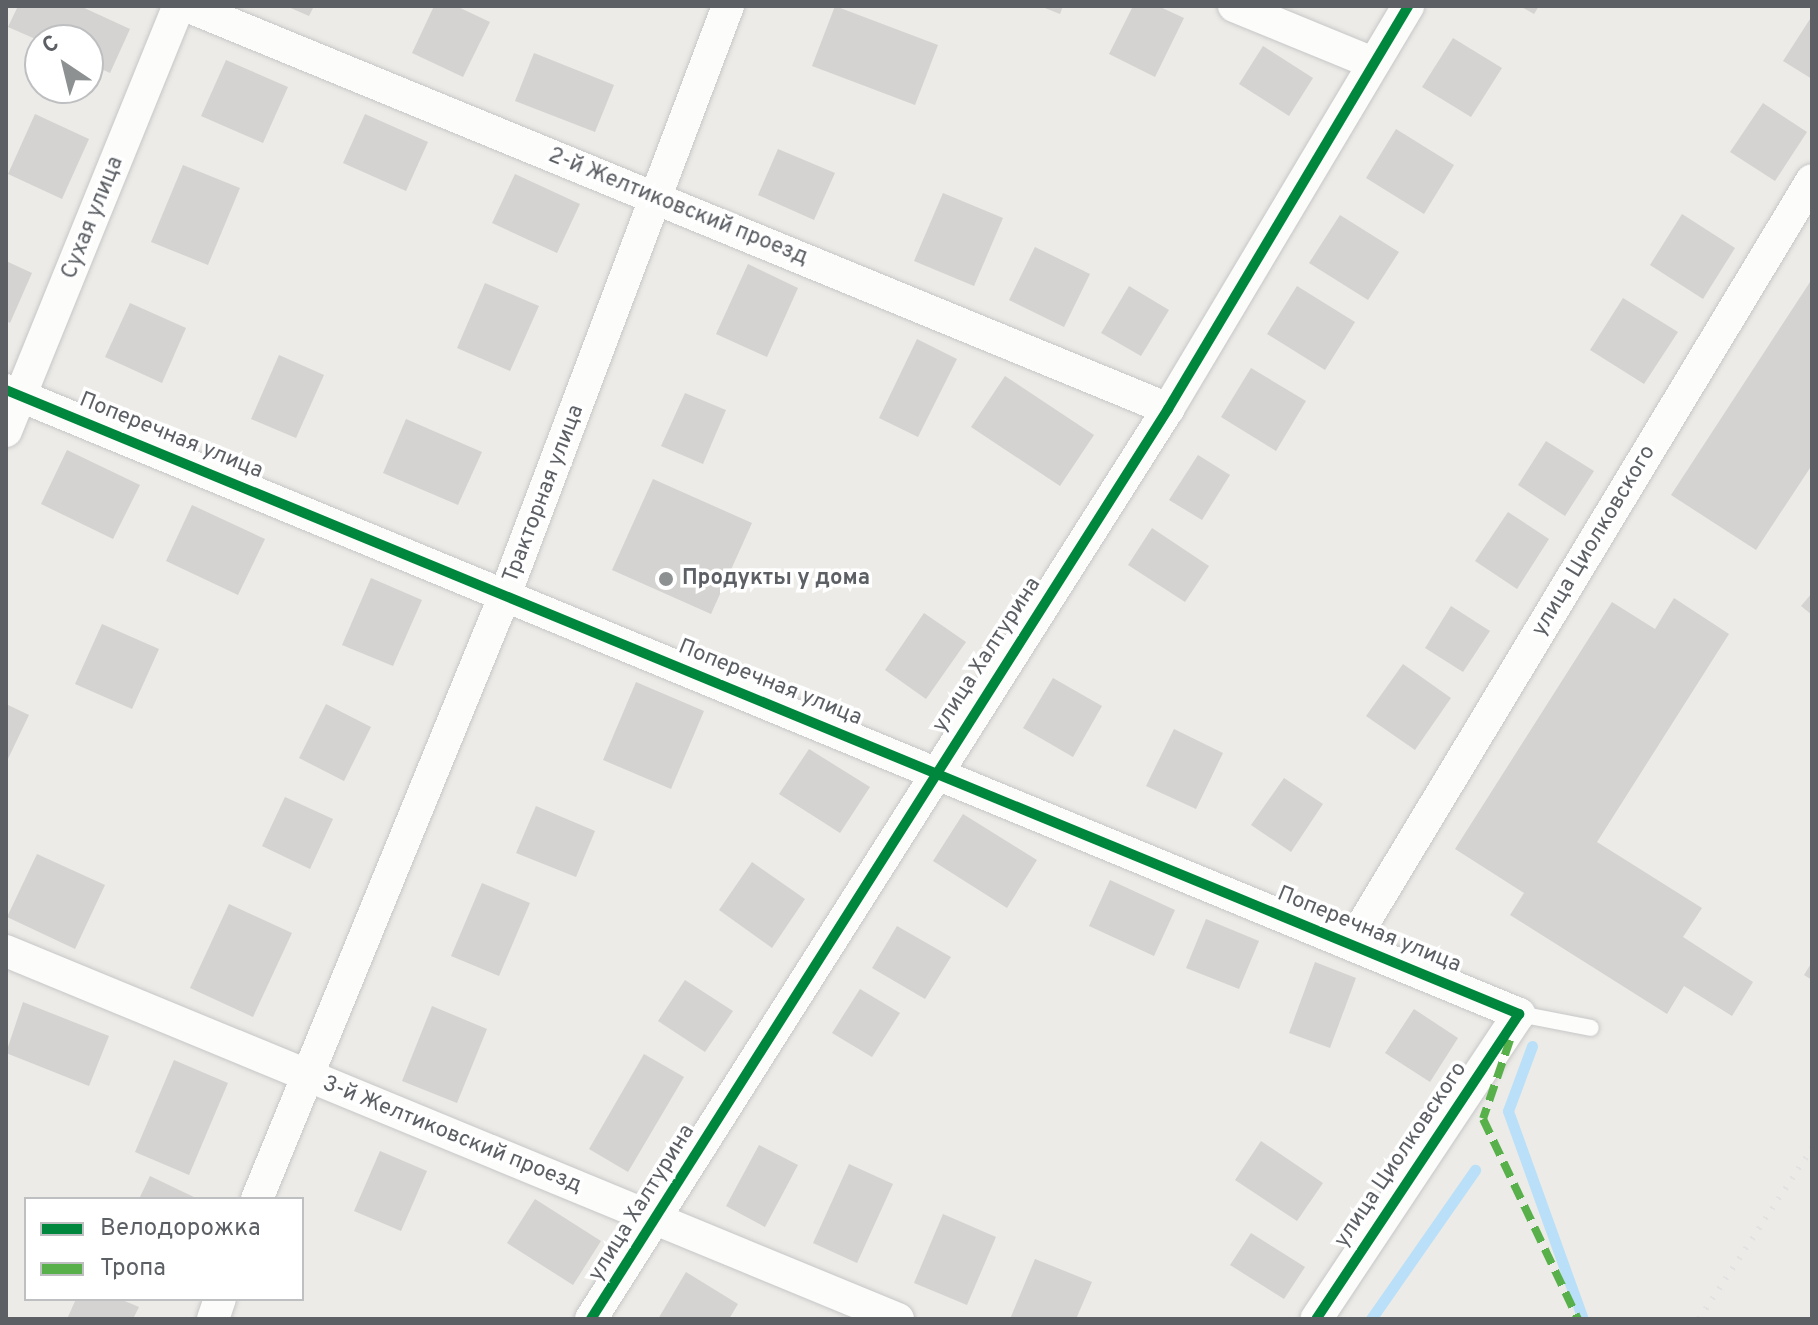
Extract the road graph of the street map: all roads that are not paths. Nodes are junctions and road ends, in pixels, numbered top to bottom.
1 (179, 6) edge
2 (187, 6) edge
3 (728, 6) edge
4 (1234, 6) edge
5 (1408, 6) edge
6 (1373, 63) junction
7 (1812, 180) edge
8 (656, 199) junction
9 (13, 393) edge
10 (1168, 409) junction
11 (6, 431) edge
12 (505, 595) junction
13 (936, 773) junction
14 (1351, 944) junction
15 (6, 951) edge
16 (1519, 1014) junction
17 (1591, 1028) dead end
18 (304, 1074) junction
19 (258, 1197) edge
20 (656, 1219) junction
21 (591, 1319) edge
22 (898, 1319) edge
23 (1316, 1319) edge

1 - 9 street, Сухая улица
2 - 8 street, 2-й Желтиковский проезд
3 - 8 street, Тракторная улица
4 - 6 street
5 - 6 street, улица Халтурина
6 - 10 street, улица Халтурина
7 - 14 street, улица Циолковского
8 - 10 street, 2-й Желтиковский проезд
8 - 12 street, Тракторная улица
9 - 11 street, Сухая улица
9 - 12 street, Поперечная улица
10 - 13 street, улица Халтурина
12 - 13 street, Поперечная улица
12 - 18 street, Тракторная улица
13 - 14 street, Поперечная улица
13 - 20 street, улица Халтурина
14 - 16 street, Поперечная улица
15 - 18 street, 3-й Желтиковский проезд
16 - 17 lane
16 - 23 street, улица Циолковского
18 - 19 street, Тракторная улица
18 - 20 street, 3-й Желтиковский проезд
20 - 21 street, улица Халтурина
20 - 22 street, 3-й Желтиковский проезд

